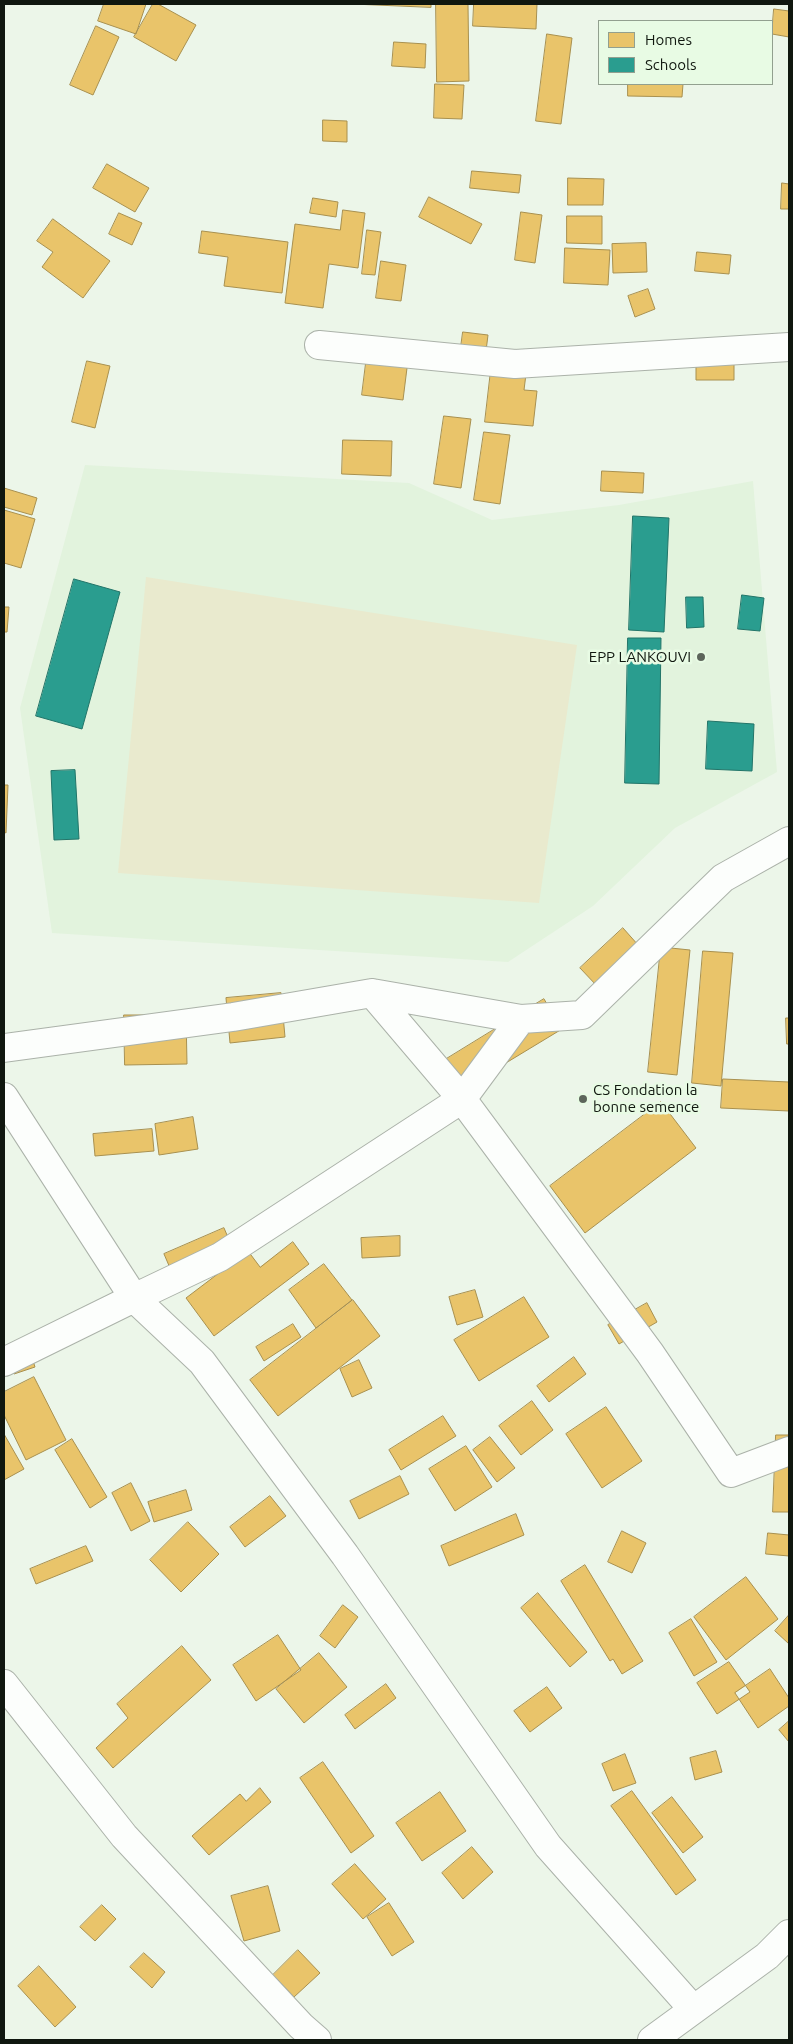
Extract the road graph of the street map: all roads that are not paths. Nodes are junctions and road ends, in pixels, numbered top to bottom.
1 (319, 344) dead end
2 (789, 347) edge
3 (789, 841) edge
4 (372, 993) junction
5 (521, 1019) junction
6 (4, 1048) edge
7 (4, 1097) edge
8 (462, 1099) junction
9 (134, 1298) junction
10 (4, 1362) edge
11 (789, 1451) edge
12 (4, 1684) edge
13 (789, 1934) edge
14 (693, 2009) junction
15 (304, 2035) edge
16 (652, 2040) edge

1 - 2 street
3 - 5 street
4 - 5 street
4 - 6 street
4 - 8 street
5 - 8 street
7 - 9 street
8 - 9 street
8 - 11 street
9 - 10 street
9 - 14 street
12 - 15 street
13 - 14 street
14 - 16 street

